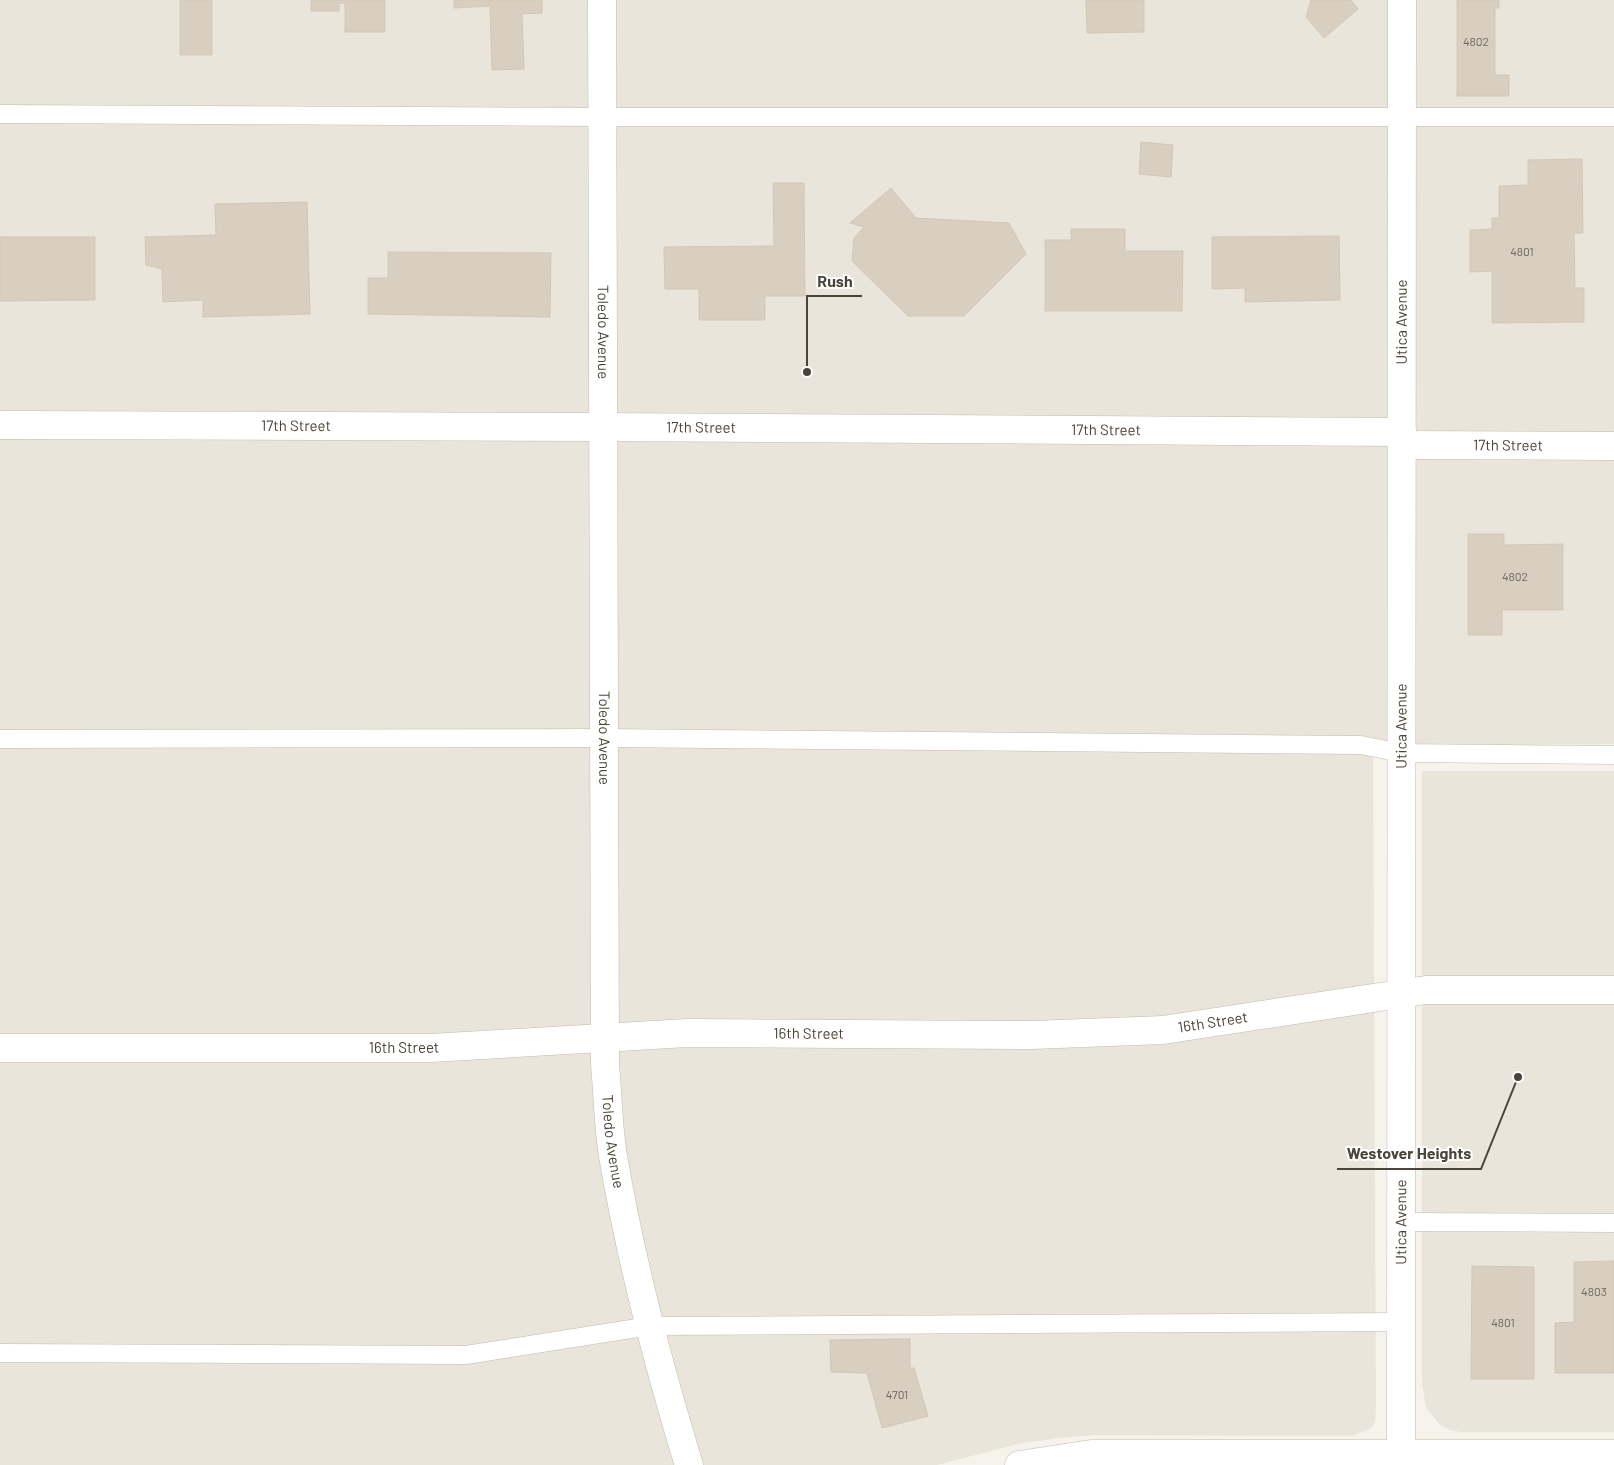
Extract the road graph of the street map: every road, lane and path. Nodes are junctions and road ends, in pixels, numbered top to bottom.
1 (602, 0) edge
2 (1402, 0) edge
3 (0, 114) edge
4 (1614, 117) edge
5 (602, 118) junction
6 (1402, 118) junction
7 (0, 426) edge
8 (602, 426) junction
9 (1402, 438) junction
10 (1614, 446) edge
11 (604, 738) junction
12 (0, 739) edge
13 (1401, 753) junction
14 (1614, 755) edge
15 (1614, 990) edge
16 (1401, 993) junction
17 (605, 1038) junction
18 (0, 1048) edge
19 (1401, 1222) junction
20 (1614, 1223) edge
21 (1401, 1322) junction
22 (650, 1326) junction
23 (0, 1353) edge
24 (1401, 1454) junction
25 (1614, 1454) edge
26 (689, 1465) edge
27 (1019, 1465) edge

1 - 5 street, Toledo Avenue
2 - 6 street, Utica Avenue
3 - 5 lane
4 - 6 lane
5 - 6 lane
5 - 8 street, Toledo Avenue
6 - 9 street, Utica Avenue
7 - 8 street, 17th Street
8 - 9 street, 17th Street
8 - 11 street, Toledo Avenue
9 - 10 street, 17th Street
9 - 13 street, Utica Avenue
11 - 12 lane
11 - 13 lane
11 - 17 street, Toledo Avenue
13 - 14 lane
13 - 16 street, Utica Avenue
15 - 16 street, 16th Street
16 - 17 street, 16th Street
16 - 19 street, Utica Avenue
17 - 18 street, 16th Street
17 - 22 street, Toledo Avenue
19 - 20 lane
19 - 21 street, Utica Avenue
21 - 22 lane
21 - 24 street, Utica Avenue
22 - 23 lane
22 - 26 street, Toledo Avenue
24 - 25 street
24 - 27 street

